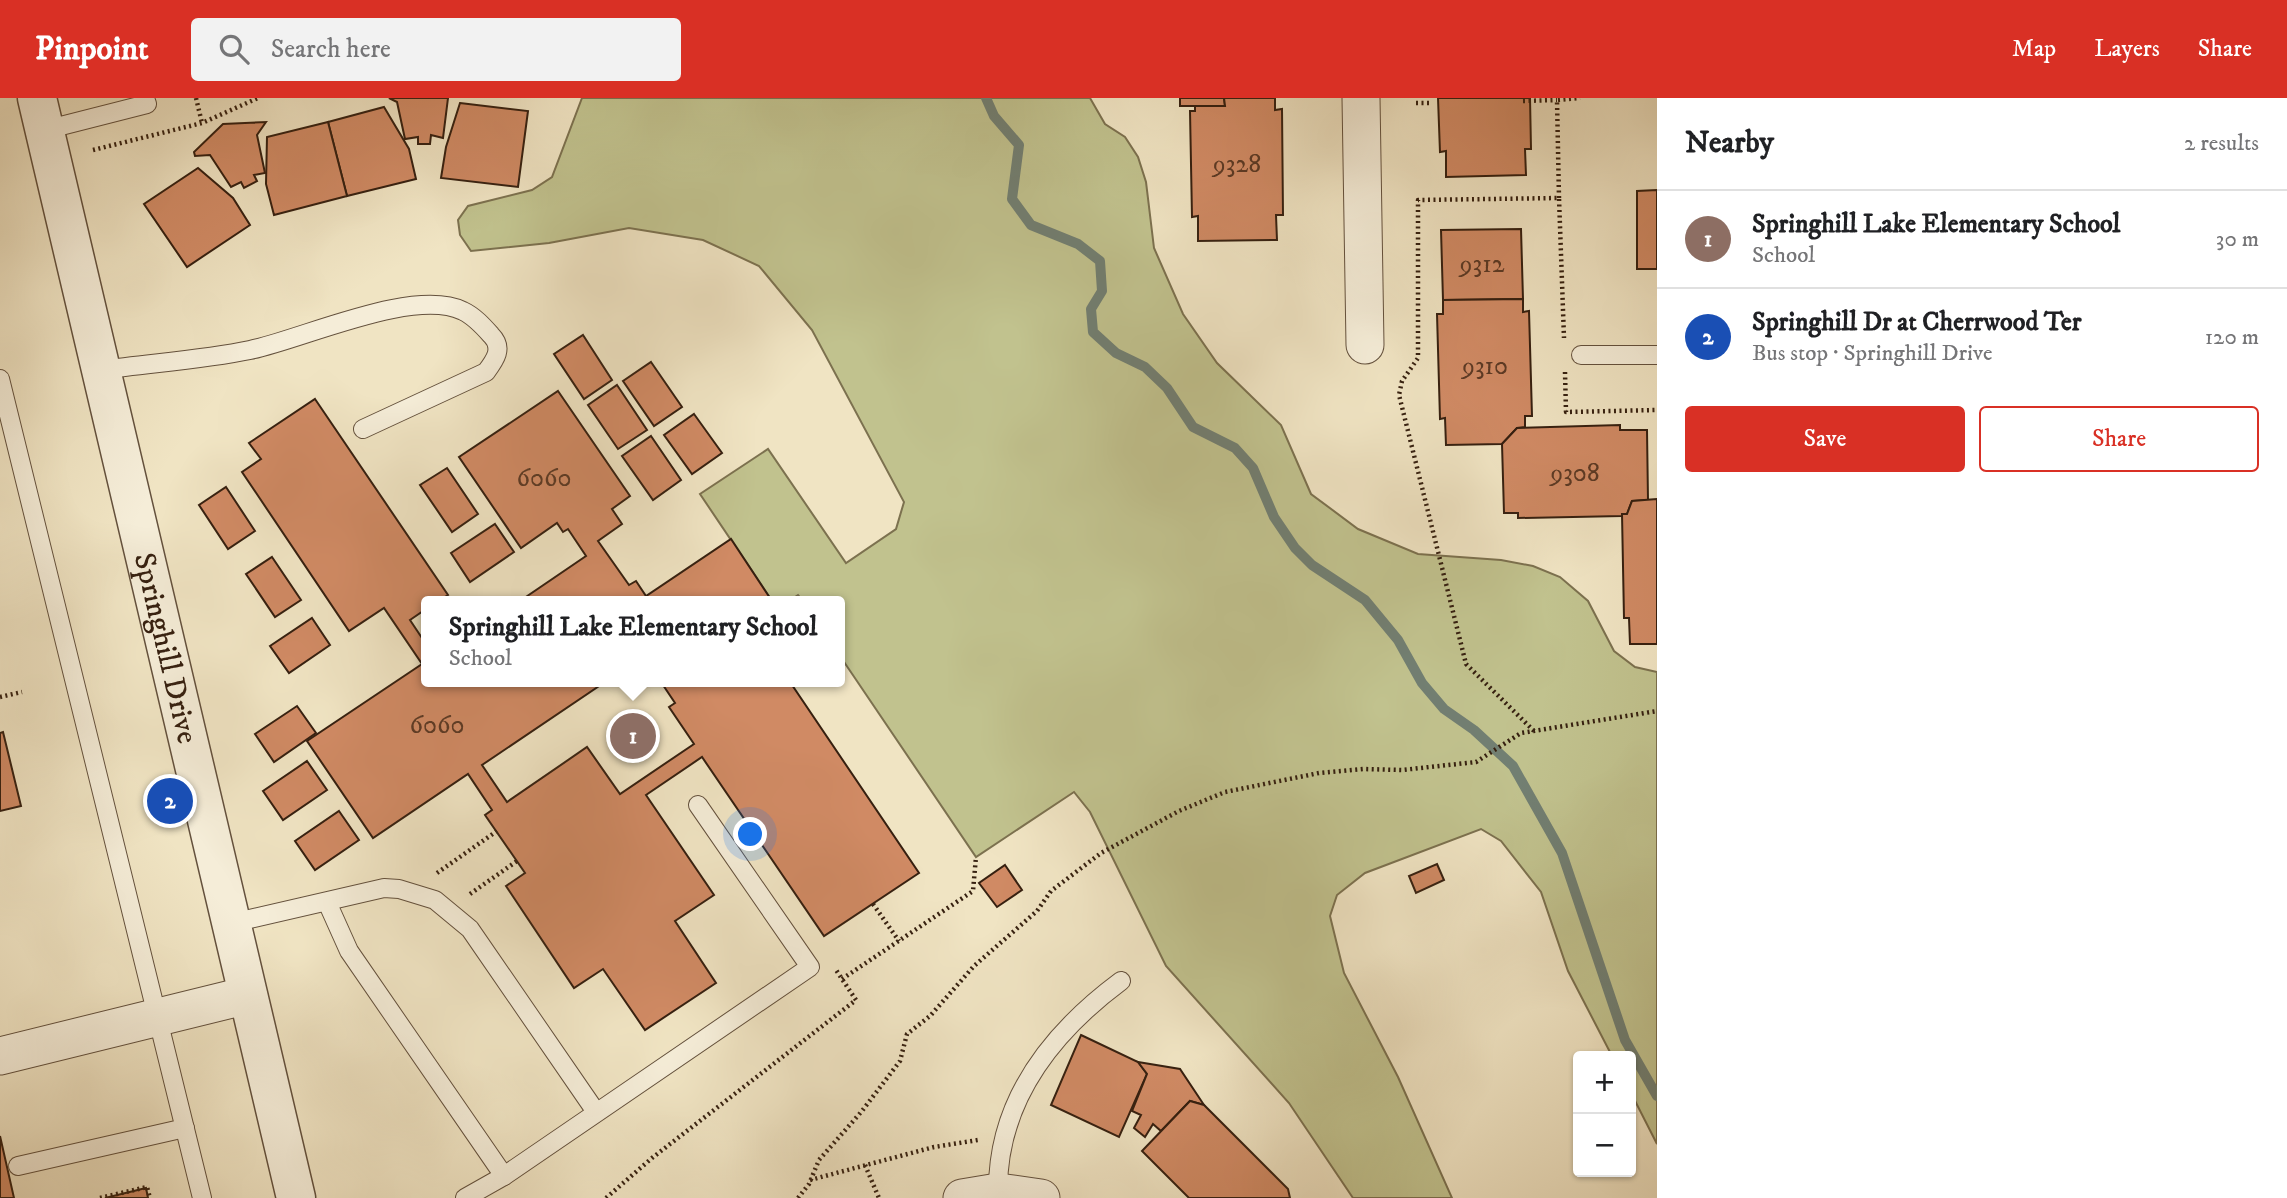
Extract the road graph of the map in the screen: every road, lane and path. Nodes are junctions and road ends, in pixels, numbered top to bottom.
1 (145, 98) edge
2 (195, 98) edge
3 (258, 98) edge
4 (1361, 98) edge
5 (1580, 98) edge
6 (1557, 100) edge
7 (1523, 101) dead end
8 (1416, 103) dead end
9 (1431, 103) dead end
10 (41, 114) edge
11 (202, 123) junction
12 (93, 150) dead end
13 (1559, 198) junction
14 (1365, 345) dead end
15 (1657, 355) edge
16 (1573, 356) junction
17 (102, 370) junction
18 (0, 379) edge
19 (1657, 410) edge
20 (363, 429) dead end
21 (22, 692) dead end
22 (0, 697) edge
23 (1657, 711) edge
24 (1535, 732) junction
25 (698, 805) dead end
26 (497, 831) dead end
27 (976, 857) dead end
28 (517, 861) dead end
29 (437, 873) dead end
30 (470, 894) dead end
31 (327, 902) junction
32 (873, 904) dead end
33 (232, 923) junction
34 (898, 942) junction
35 (842, 979) dead end
36 (1121, 981) dead end
37 (248, 995) junction
38 (156, 1016) junction
39 (0, 1056) edge
40 (596, 1112) junction
41 (185, 1128) junction
42 (1004, 1136) junction
43 (865, 1165) junction
44 (18, 1166) dead end
45 (504, 1176) junction
46 (810, 1180) junction
47 (999, 1192) junction
48 (100, 1198) edge
49 (150, 1198) edge
50 (202, 1198) edge
51 (296, 1198) edge
52 (465, 1198) edge
53 (798, 1198) edge
54 (879, 1198) edge
55 (962, 1198) edge
56 (1041, 1198) edge

1 - 10 lane
2 - 11 path
3 - 11 path
4 - 14 street
5 - 6 path
6 - 7 path
6 - 13 path
8 - 9 path
10 - 17 street, Springhill Drive
11 - 12 path
13 - 16 path
13 - 24 path
15 - 16 lane
16 - 19 path
17 - 20 lane
17 - 33 street, Springhill Drive
18 - 38 lane
21 - 22 path
23 - 24 path
24 - 46 path
25 - 40 lane
26 - 29 path
27 - 34 path
28 - 30 path
31 - 33 lane
31 - 40 lane
31 - 45 lane
32 - 34 path
33 - 37 street, Springhill Drive
34 - 35 path
36 - 42 lane
37 - 38 street
37 - 51 street, Springhill Drive
38 - 39 street
38 - 41 lane
40 - 45 lane
41 - 44 lane
41 - 50 lane
42 - 43 path
42 - 47 lane
43 - 46 path
43 - 54 path
45 - 52 lane
46 - 53 path
47 - 55 street
47 - 56 street
48 - 49 path

